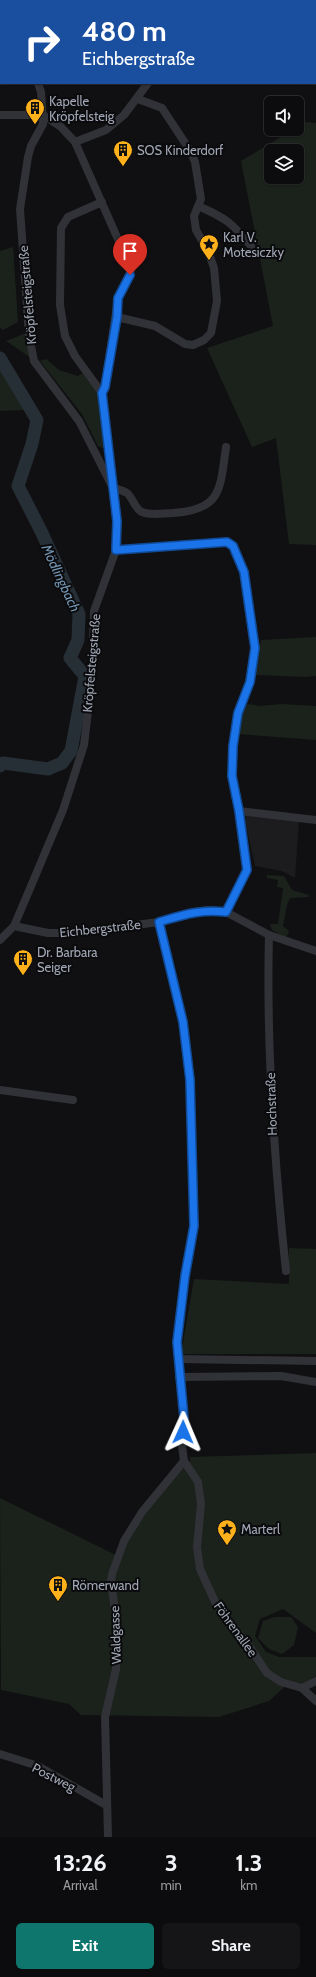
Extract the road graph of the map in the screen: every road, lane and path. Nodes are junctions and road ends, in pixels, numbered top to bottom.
1 (38, 84) edge
2 (147, 84) edge
3 (138, 99) junction
4 (0, 115) edge
5 (43, 115) junction
6 (75, 142) junction
7 (102, 202) junction
8 (198, 206) junction
9 (251, 246) dead end
10 (117, 317) junction
11 (102, 393) junction
12 (226, 447) dead end
13 (113, 488) junction
14 (116, 550) junction
15 (239, 811) junction
16 (316, 820) edge
17 (226, 912) junction
18 (159, 922) junction
19 (14, 926) junction
20 (269, 936) junction
21 (0, 940) edge
22 (316, 951) edge
23 (0, 1090) edge
24 (73, 1100) dead end
25 (286, 1271) dead end
26 (178, 1359) junction
27 (316, 1361) edge
28 (179, 1377) junction
29 (316, 1382) edge
30 (184, 1461) junction
31 (316, 1681) edge
32 (302, 1688) junction
33 (316, 1700) edge
34 (0, 1754) edge
35 (106, 1805) junction
36 (108, 1837) edge

1 - 5 street, Kröpfelsteigstraße
2 - 3 street
3 - 6 street
3 - 8 street
4 - 5 street
5 - 6 street
5 - 13 street, Kröpfelsteigstraße
6 - 7 street
7 - 10 street
7 - 11 street
8 - 9 street
8 - 10 street
10 - 11 street
11 - 13 street
12 - 13 street
13 - 14 street, Kröpfelsteigstraße
14 - 15 street
14 - 19 street, Kröpfelsteigstraße
15 - 16 street
15 - 17 street
17 - 18 street, Eichbergstraße
17 - 20 street, Eichbergstraße
18 - 19 street, Eichbergstraße
18 - 26 street
19 - 21 street
20 - 22 street, Eichbergstraße
20 - 25 street, Hochstraße
23 - 24 street
26 - 27 street
26 - 28 street
28 - 29 street
28 - 30 street
30 - 32 street, Föhrenallee
30 - 35 street, Waldgasse
31 - 32 street
32 - 33 street, Föhrenallee
34 - 35 street, Postweg
35 - 36 street, Waldgasse

